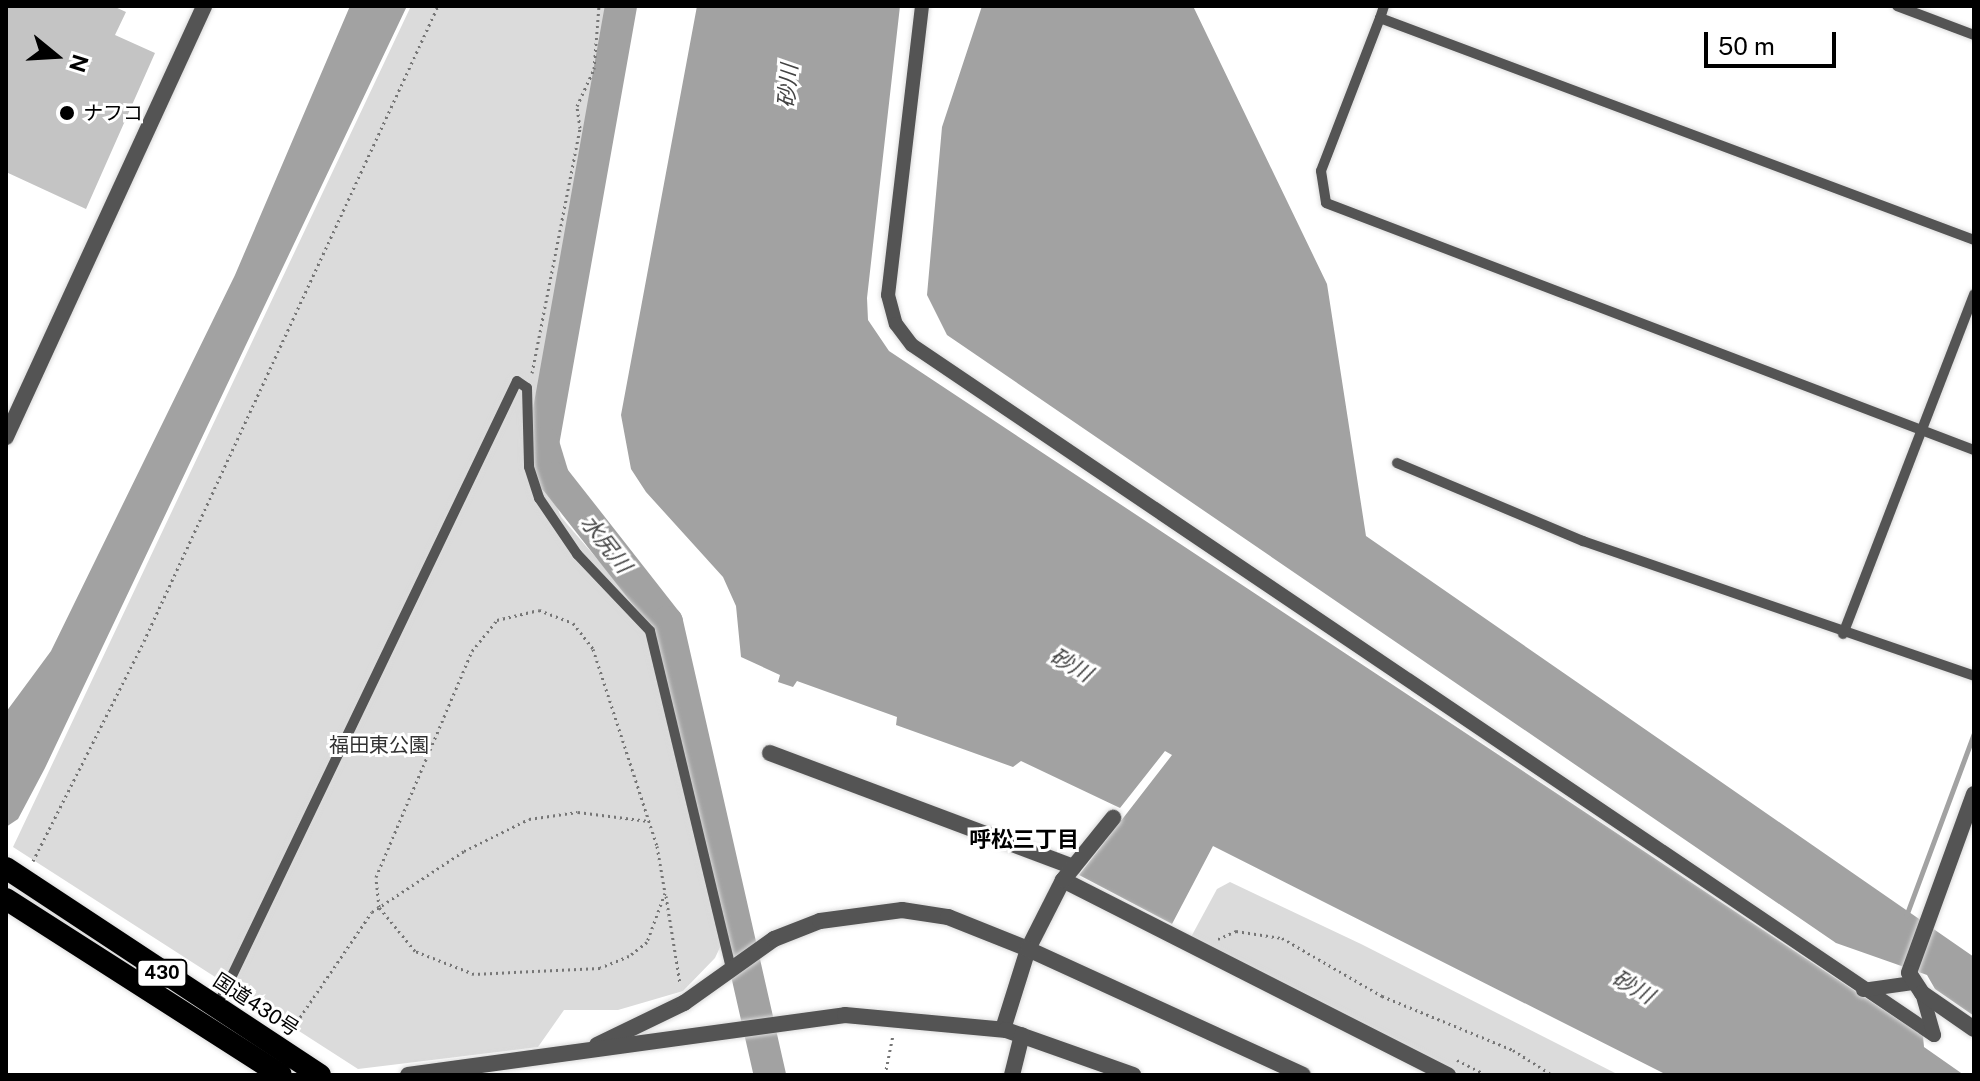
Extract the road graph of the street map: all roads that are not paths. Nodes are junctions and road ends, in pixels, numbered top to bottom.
1 (204, 6) edge
2 (922, 6) edge
3 (1384, 6) edge
4 (1897, 6) edge
5 (1380, 18) junction
6 (1974, 35) edge
7 (1974, 240) edge
8 (1974, 294) edge
9 (1922, 433) junction
10 (6, 437) edge
11 (1974, 450) edge
12 (1397, 463) dead end
13 (1843, 634) junction
14 (1974, 676) edge
15 (770, 753) dead end
16 (1974, 794) edge
17 (1113, 818) dead end
18 (6, 868) edge
19 (1068, 874) junction
20 (6, 899) edge
21 (1028, 949) junction
22 (739, 958) junction
23 (1915, 983) junction
24 (1863, 990) junction
25 (216, 1008) junction
26 (1003, 1029) junction
27 (1974, 1029) edge
28 (1022, 1035) junction
29 (597, 1045) junction
30 (1126, 1073) edge
31 (281, 1075) edge
32 (320, 1075) edge
33 (408, 1075) edge
34 (1012, 1075) edge
35 (1303, 1075) edge
36 (1448, 1075) edge

1 - 10 street
2 - 24 street
3 - 5 lane
4 - 6 lane
5 - 7 lane
5 - 9 lane
8 - 9 lane
9 - 11 lane
9 - 13 lane
12 - 13 lane
13 - 14 lane
15 - 19 street
16 - 23 street
17 - 19 street
18 - 25 highway, 国道430号 / 430
19 - 21 street
19 - 36 street
20 - 31 highway, 430
21 - 22 street
21 - 26 street
21 - 35 street
22 - 25 lane
22 - 29 street
23 - 24 street
23 - 24 street
23 - 27 street
25 - 32 highway, 国道430号 / 430
26 - 28 street
26 - 29 street
28 - 30 street
28 - 34 street
29 - 33 street

